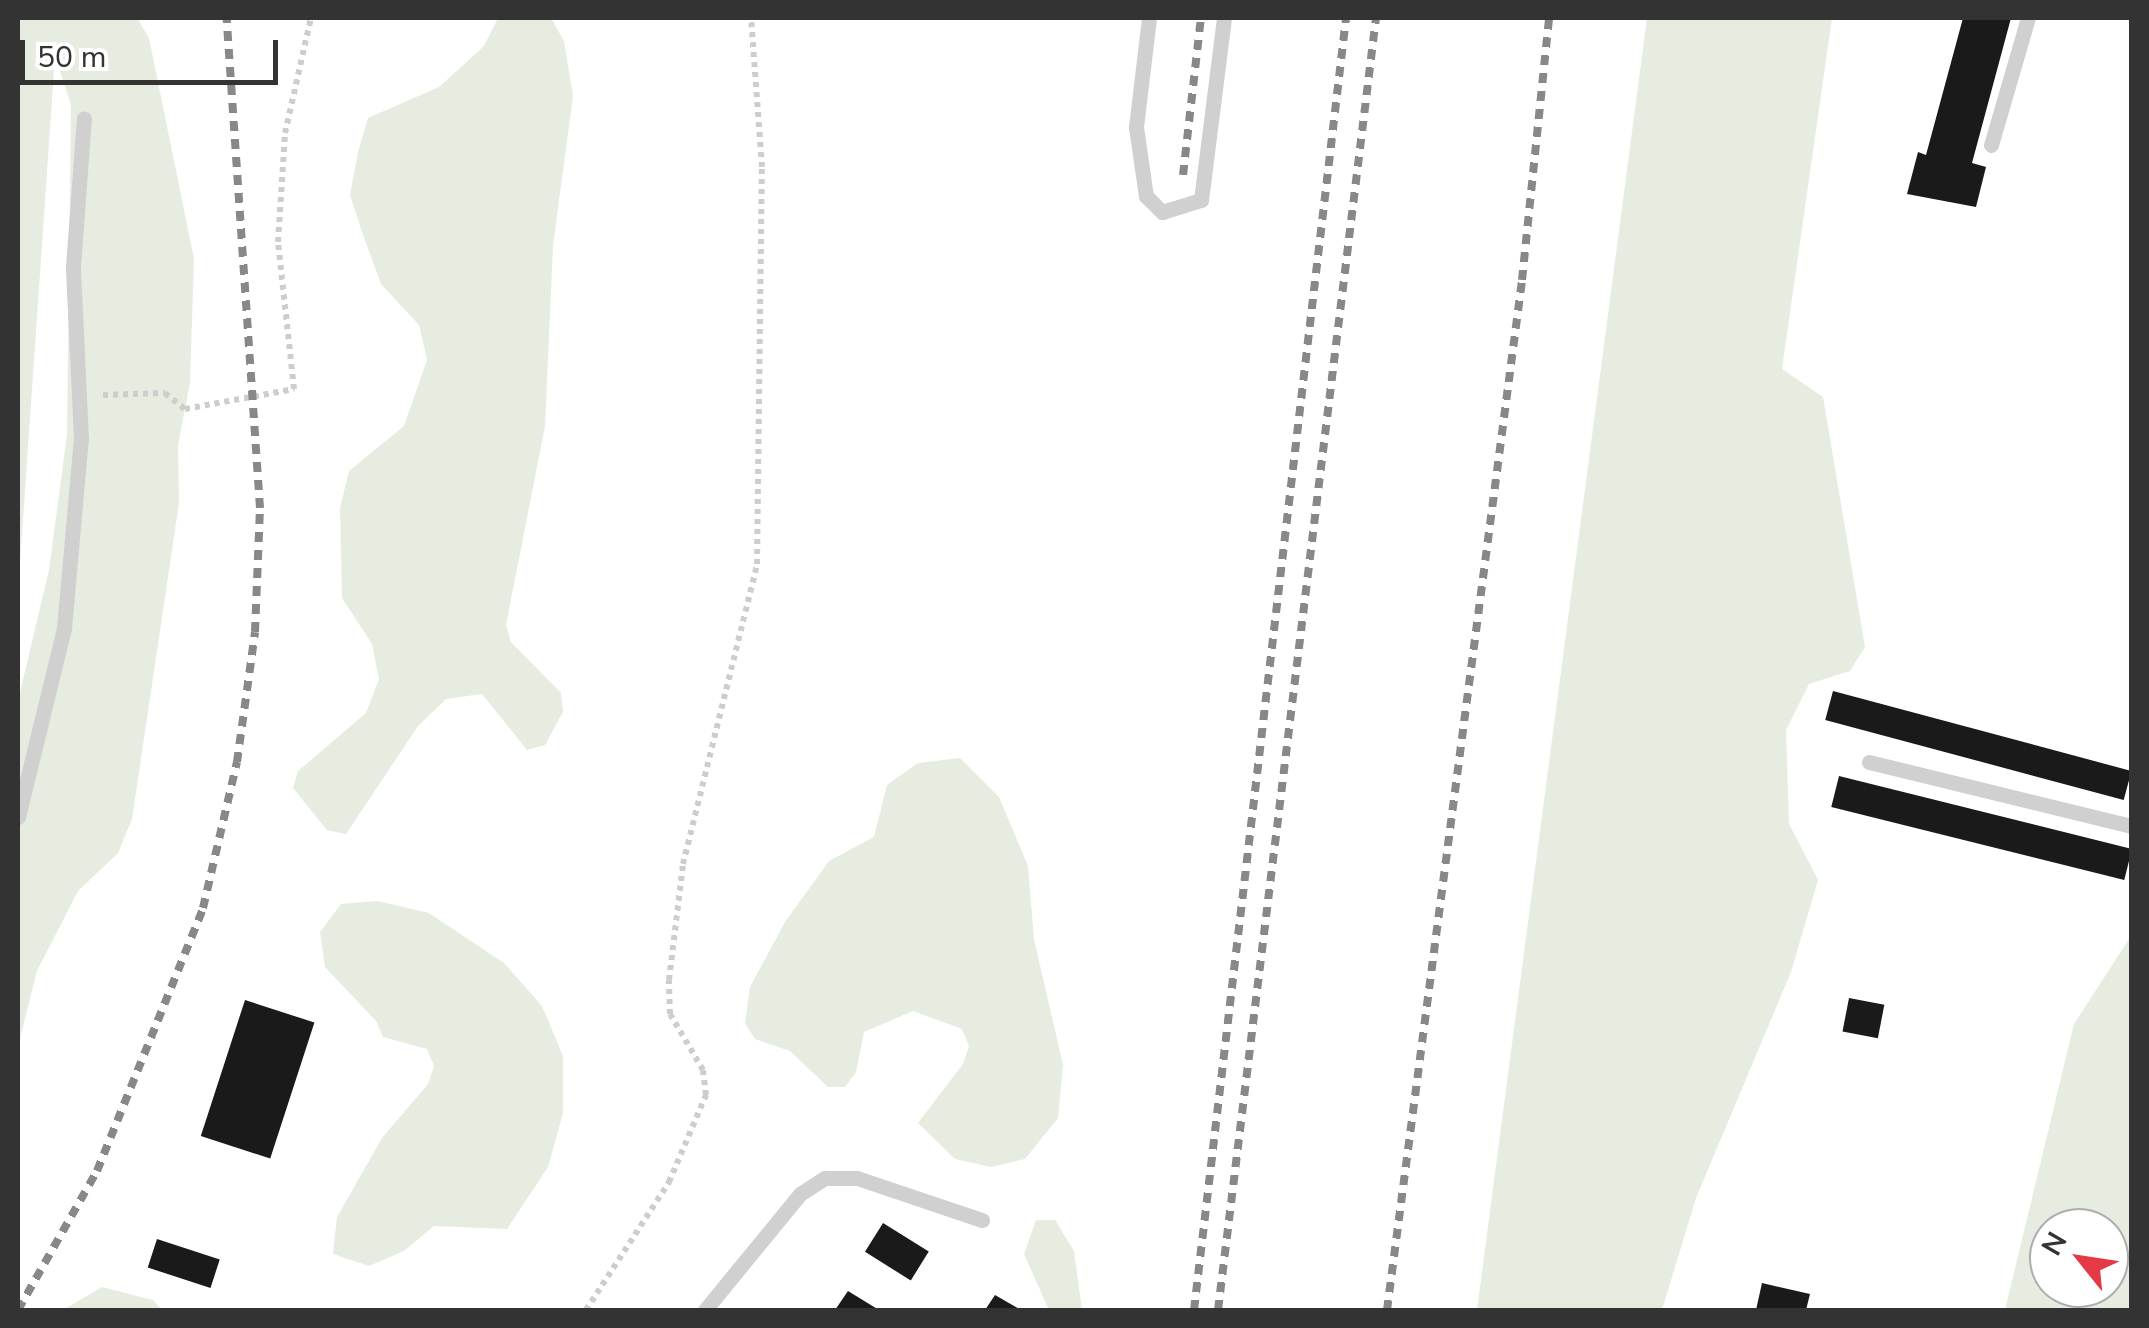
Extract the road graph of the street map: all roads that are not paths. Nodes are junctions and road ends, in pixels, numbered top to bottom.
1 (1150, 18) edge
2 (1224, 18) edge
3 (2028, 18) edge
4 (84, 118) dead end
5 (1991, 145) dead end
6 (1870, 762) dead end
7 (18, 817) edge
8 (2132, 826) edge
9 (982, 1220) dead end
10 (705, 1310) edge

1 - 2 lane
3 - 5 lane
4 - 7 lane
6 - 8 lane
9 - 10 lane

